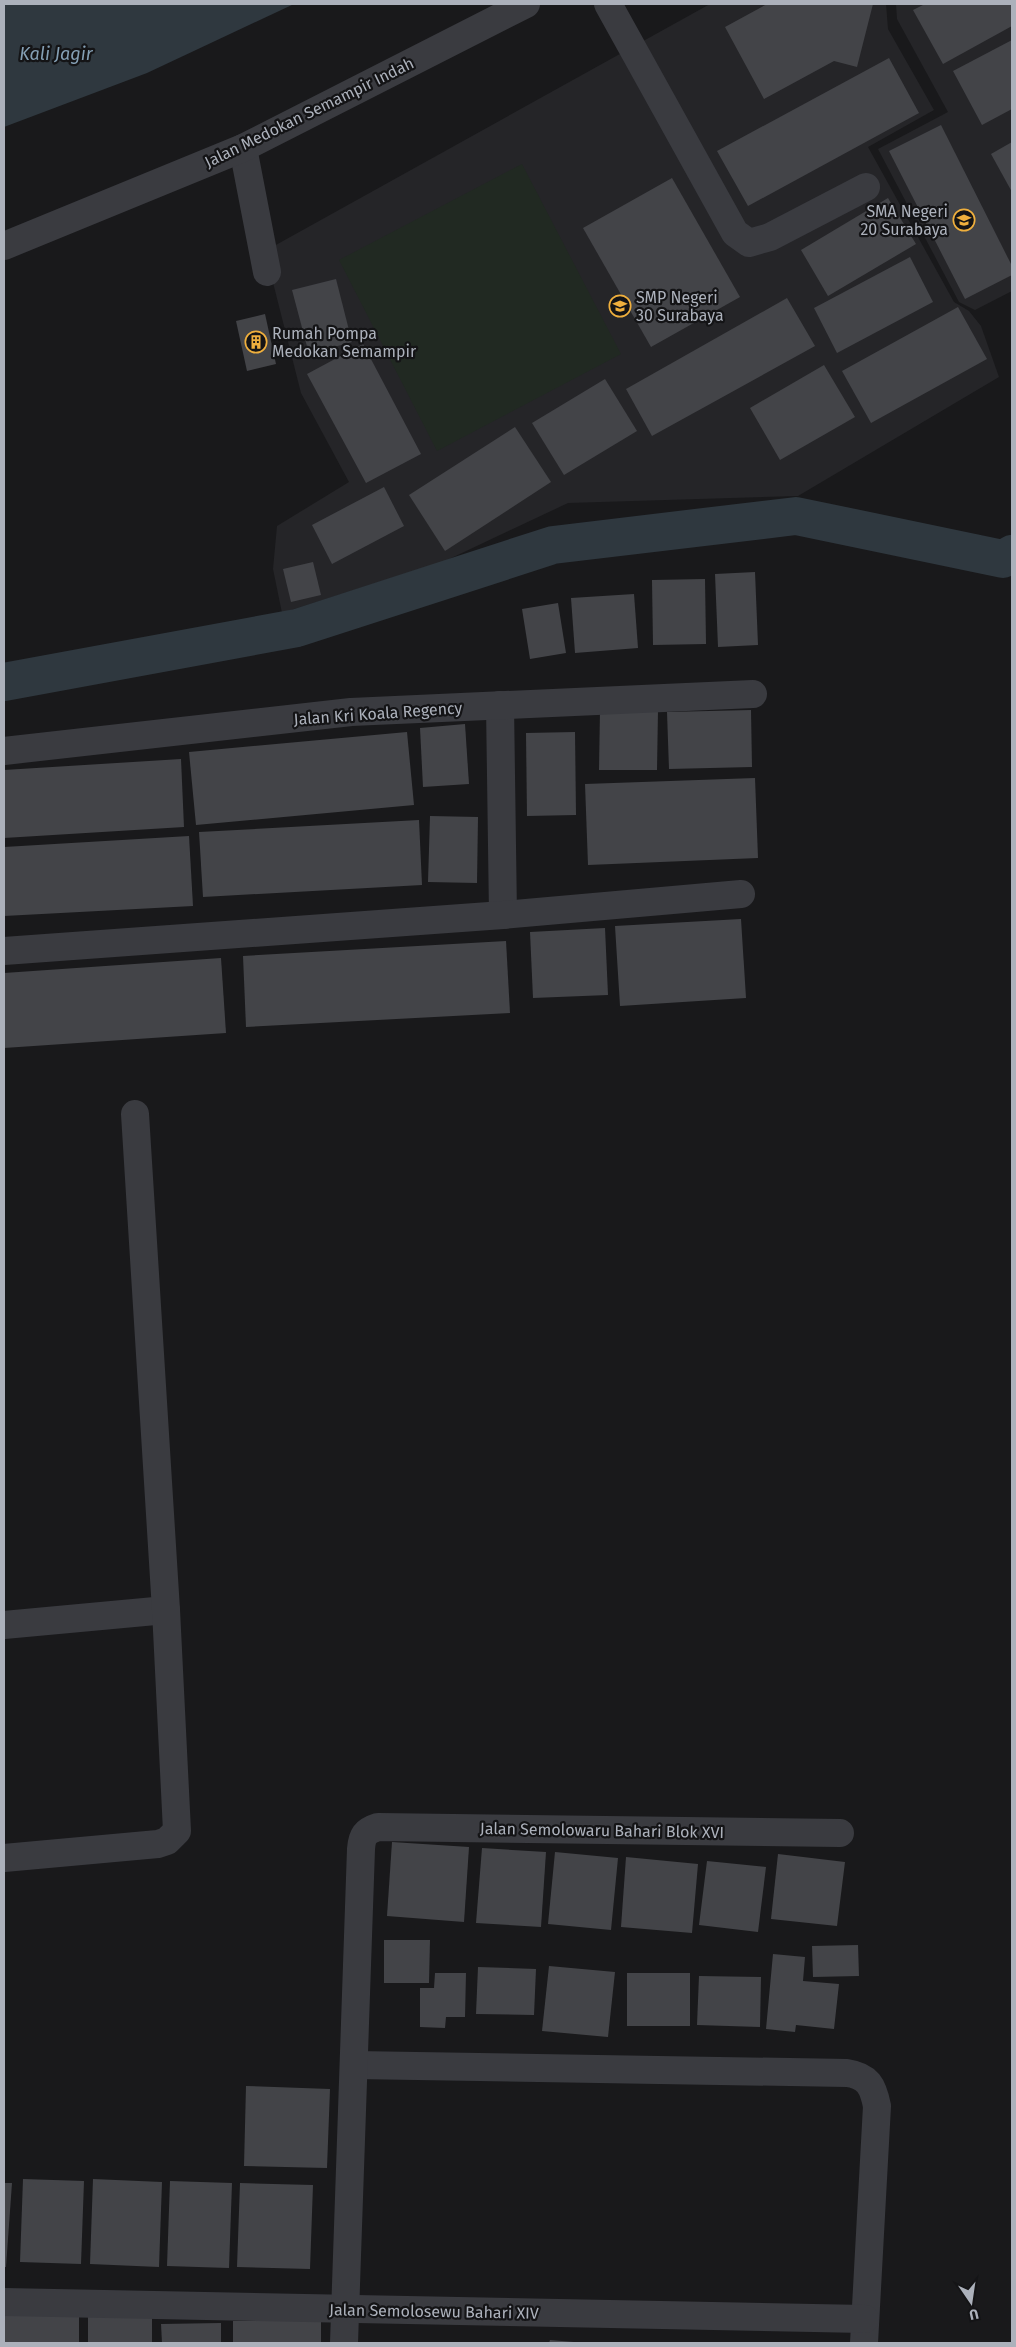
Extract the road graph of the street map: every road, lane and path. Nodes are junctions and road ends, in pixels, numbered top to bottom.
1 (526, 4) edge
2 (608, 4) edge
3 (243, 148) junction
4 (866, 187) dead end
5 (4, 246) edge
6 (267, 272) dead end
7 (753, 694) dead end
8 (500, 705) junction
9 (4, 751) edge
10 (740, 894) dead end
11 (503, 915) junction
12 (4, 951) edge
13 (135, 1114) dead end
14 (166, 1610) junction
15 (4, 1625) edge
16 (840, 1833) dead end
17 (4, 1858) edge
18 (355, 2065) junction
19 (4, 2302) edge
20 (345, 2309) junction
21 (864, 2331) edge
22 (344, 2343) edge

1 - 3 street, Jalan Medokan Semampir Indah
2 - 4 street
3 - 5 street, Jalan Medokan Semampir Indah
3 - 6 street
7 - 8 street, Jalan Kri Koala Regency
8 - 9 street, Jalan Kri Koala Regency
8 - 11 street
10 - 11 street
11 - 12 street
13 - 14 street
14 - 15 street
14 - 17 street
16 - 18 street, Jalan Semolowaru Bahari Blok XVI
18 - 20 street
18 - 21 street
19 - 20 street, Jalan Semolosewu Bahari XIV
20 - 21 street, Jalan Semolosewu Bahari XIV
20 - 22 street

